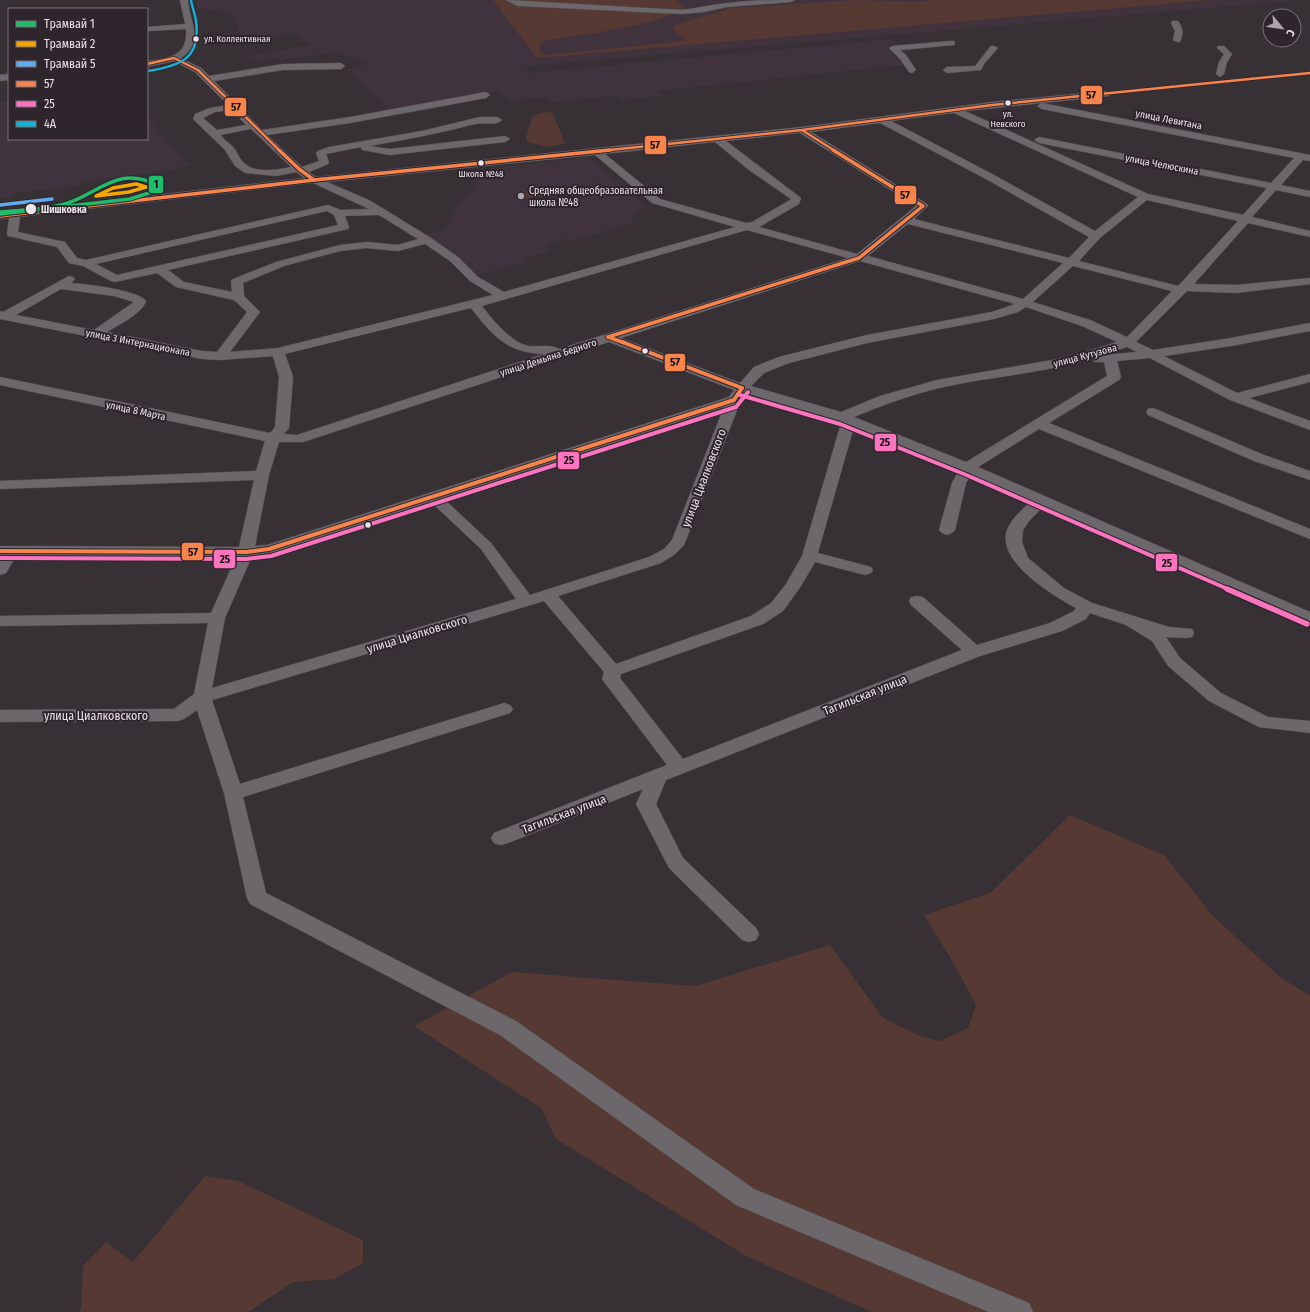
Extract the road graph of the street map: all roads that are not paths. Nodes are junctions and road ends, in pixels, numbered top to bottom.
1 (184, 0) edge
2 (510, 0) edge
3 (791, 0) edge
4 (1175, 23) dead end
5 (189, 26) junction
6 (148, 29) edge
7 (1177, 40) dead end
8 (951, 43) dead end
9 (994, 48) dead end
10 (1221, 48) dead end
11 (174, 58) junction
12 (148, 64) edge
13 (341, 66) dead end
14 (912, 70) dead end
15 (946, 70) dead end
16 (1220, 74) dead end
17 (208, 79) junction
18 (1106, 94) dead end
19 (486, 95) dead end
20 (1024, 102) junction
21 (234, 107) junction
22 (955, 109) junction
23 (497, 120) dead end
24 (882, 120) junction
25 (257, 130) junction
26 (802, 130) junction
27 (215, 133) junction
28 (1014, 136) junction
29 (506, 139) dead end
30 (717, 139) junction
31 (351, 146) junction
32 (366, 148) junction
33 (597, 152) junction
34 (1306, 157) edge
35 (324, 162) junction
36 (300, 170) junction
37 (319, 181) junction
38 (1273, 186) junction
39 (1310, 194) edge
40 (1145, 196) junction
41 (328, 208) junction
42 (379, 212) junction
43 (339, 213) junction
44 (15, 215) junction
45 (0, 216) edge
46 (1245, 219) junction
47 (907, 220) junction
48 (744, 226) junction
49 (1310, 234) edge
50 (1096, 236) junction
51 (427, 240) junction
52 (859, 258) junction
53 (1071, 262) junction
54 (89, 264) junction
55 (159, 269) junction
56 (474, 279) junction
57 (237, 281) junction
58 (1310, 281) edge
59 (59, 284) junction
60 (192, 288) junction
61 (1182, 289) junction
62 (503, 296) junction
63 (238, 297) junction
64 (1025, 303) junction
65 (474, 304) junction
66 (3, 315) edge
67 (1310, 328) edge
68 (96, 334) junction
69 (608, 337) junction
70 (1128, 344) junction
71 (278, 352) junction
72 (564, 352) junction
73 (1154, 355) junction
74 (220, 356) junction
75 (1110, 358) junction
76 (1066, 362) junction
77 (1310, 378) edge
78 (0, 381) edge
79 (738, 394) junction
80 (1235, 397) junction
81 (1153, 412) dead end
82 (842, 417) junction
83 (1038, 424) junction
84 (1310, 426) edge
85 (273, 438) junction
86 (967, 468) junction
87 (262, 475) junction
88 (1310, 476) edge
89 (0, 485) edge
90 (434, 497) junction
91 (1041, 500) junction
92 (947, 530) dead end
93 (1310, 534) edge
94 (5, 552) edge
95 (246, 552) junction
96 (810, 556) junction
97 (0, 570) edge
98 (865, 570) dead end
99 (547, 594) junction
100 (526, 601) junction
101 (917, 601) dead end
102 (1086, 607) junction
103 (217, 618) junction
104 (1310, 618) edge
105 (0, 621) edge
106 (1132, 621) junction
107 (1186, 633) dead end
108 (974, 652) junction
109 (613, 671) junction
110 (202, 697) junction
111 (504, 709) dead end
112 (0, 716) edge
113 (1310, 727) edge
114 (680, 768) junction
115 (659, 776) junction
116 (233, 792) junction
117 (501, 838) dead end
118 (750, 934) dead end
119 (1020, 1312) edge

1 - 5 street
2 - 3 street
4 - 7 street
5 - 6 street
5 - 11 street
8 - 14 street
9 - 15 street
10 - 16 street
11 - 12 street
11 - 17 street
13 - 17 street
17 - 21 street
18 - 20 street
19 - 25 street
20 - 22 street
20 - 34 street, улица Левитана
21 - 25 street
21 - 27 street
22 - 24 street
22 - 28 street
23 - 31 street
24 - 26 street
24 - 50 street
25 - 27 street
25 - 36 street
26 - 30 street
26 - 47 street, улица Демьяна Бедного
27 - 36 street
28 - 38 street, улица Челюскина
28 - 40 street
29 - 32 street
30 - 33 street
30 - 48 street, улица 3 Интернационала
31 - 32 street
31 - 35 street
32 - 35 street
33 - 37 street
33 - 48 street
34 - 38 street, улица Кутузова
35 - 36 street
36 - 37 street
37 - 41 street
37 - 42 street
37 - 44 street
38 - 39 street, улица Челюскина
38 - 46 street, улица Кутузова
40 - 46 street
40 - 50 street
41 - 43 street
41 - 54 street
42 - 43 street
42 - 51 street
43 - 55 street
44 - 45 street
44 - 54 street
46 - 49 street
46 - 61 street, улица Кутузова
47 - 52 street, улица Демьяна Бедного
47 - 53 street
48 - 52 street
48 - 62 street, улица 3 Интернационала
50 - 53 street
51 - 56 street
51 - 57 street
52 - 64 street
52 - 69 street, улица Демьяна Бедного
53 - 61 street
53 - 64 street
54 - 55 street
54 - 59 street
55 - 60 street
56 - 62 street
56 - 65 street
57 - 60 street
57 - 63 street
58 - 61 street
59 - 66 street
59 - 68 street
60 - 63 street
61 - 70 street, улица Кутузова
62 - 65 street, улица 3 Интернационала
63 - 74 street
64 - 70 street
64 - 79 street
65 - 71 street, улица 3 Интернационала
65 - 72 street
66 - 68 street, улица 3 Интернационала
67 - 73 street
68 - 74 street, улица 3 Интернационала
69 - 72 street, улица Демьяна Бедного
69 - 79 street
70 - 73 street
70 - 76 street, улица Кутузова
71 - 74 street, улица 3 Интернационала
71 - 85 street
72 - 85 street, улица Демьяна Бедного
73 - 75 street
73 - 80 street
75 - 76 street
75 - 83 street
76 - 82 street, улица Кутузова
77 - 80 street
78 - 85 street, улица 8 Марта
79 - 82 street
79 - 90 street
79 - 99 street, улица Циалковского
80 - 84 street
81 - 88 street
82 - 86 street
82 - 96 street
83 - 86 street
83 - 93 street
85 - 87 street
86 - 91 street
86 - 92 street
87 - 89 street
87 - 95 street
90 - 95 street
90 - 100 street
91 - 102 street
91 - 104 street
94 - 95 street
94 - 97 street
95 - 103 street
96 - 98 street
96 - 109 street
99 - 100 street, улица Циалковского
99 - 109 street
100 - 110 street, улица Циалковского
101 - 108 street
102 - 106 street
102 - 108 street, Тагильская улица
103 - 105 street
103 - 110 street
106 - 107 street
106 - 113 street
108 - 114 street, Тагильская улица
109 - 114 street
110 - 112 street, улица Циалковского
110 - 116 street
111 - 116 street
114 - 115 street, Тагильская улица
115 - 117 street, Тагильская улица
115 - 118 street
116 - 119 street

